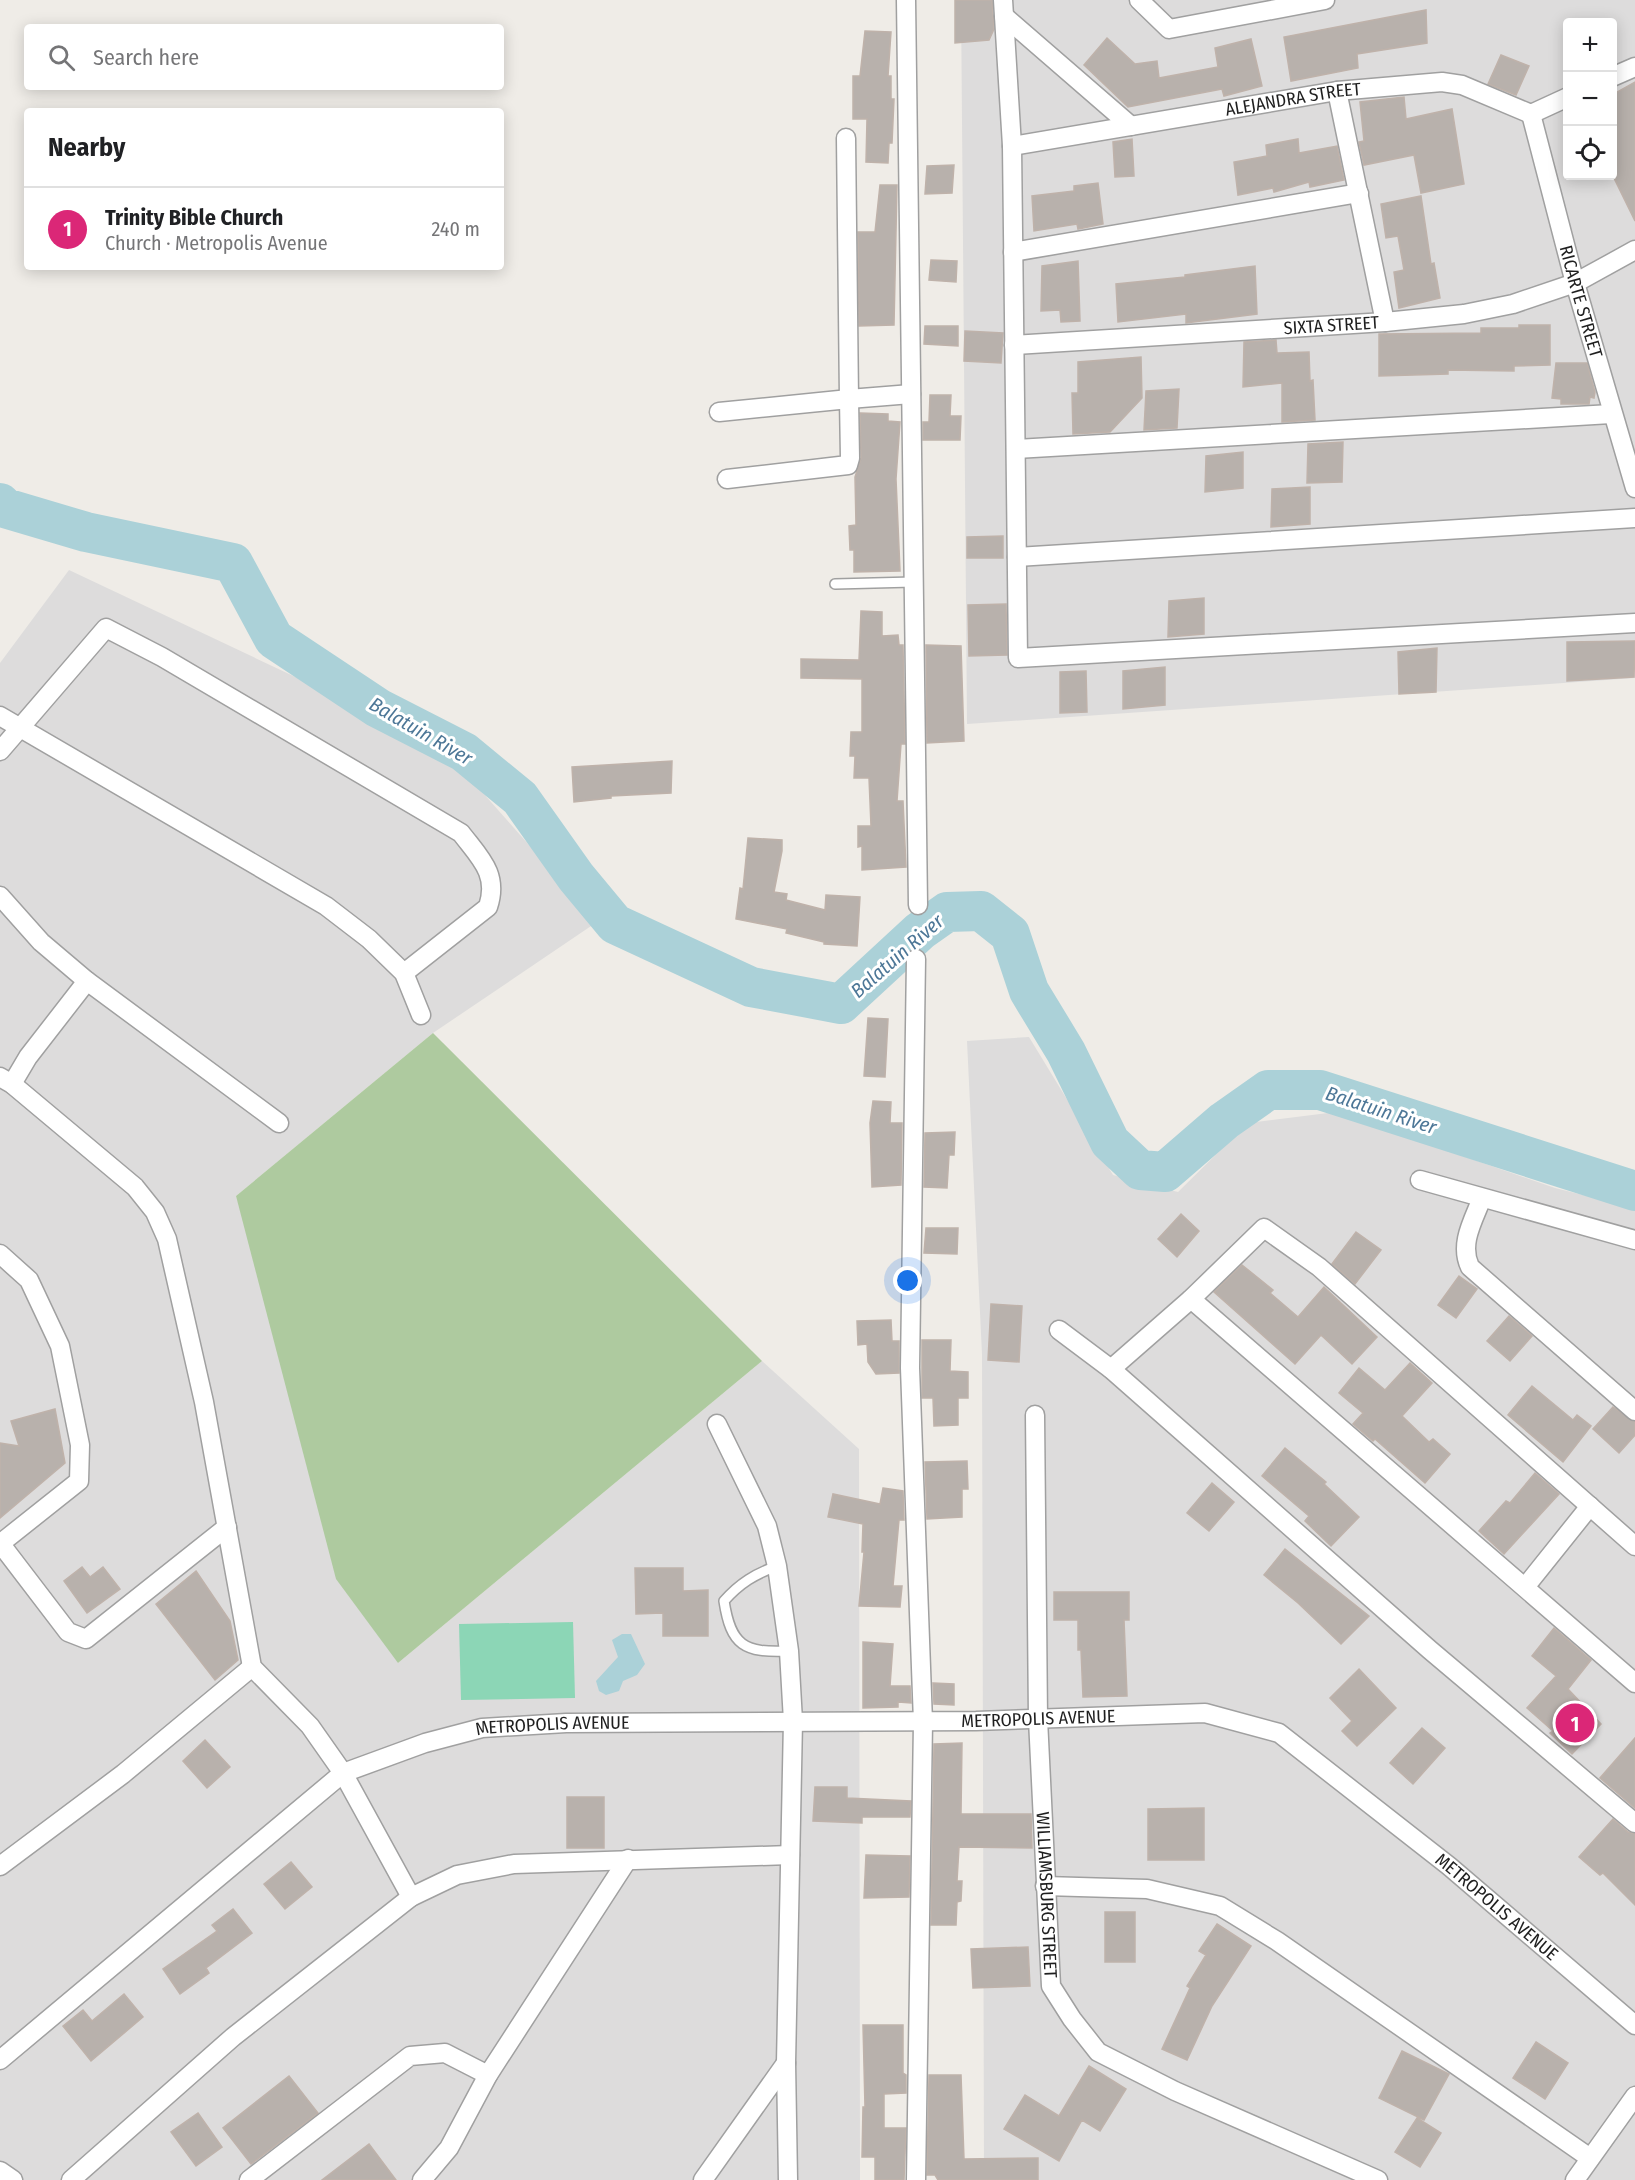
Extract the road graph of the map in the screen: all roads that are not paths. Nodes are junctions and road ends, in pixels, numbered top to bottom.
1 (906, 0) edge
2 (1139, 0) edge
3 (1324, 0) edge
4 (1004, 8) edge
5 (1635, 67) edge
6 (1617, 75) edge
7 (1337, 91) junction
8 (1563, 99) edge
9 (1531, 114) junction
10 (1131, 126) junction
11 (846, 138) dead end
12 (1012, 146) junction
13 (1359, 193) junction
14 (1635, 249) edge
15 (1012, 252) junction
16 (1575, 283) junction
17 (1385, 322) junction
18 (1014, 345) junction
19 (910, 394) junction
20 (849, 399) junction
21 (719, 412) dead end
22 (1611, 414) junction
23 (1016, 449) junction
24 (727, 479) dead end
25 (1635, 488) edge
26 (1635, 518) edge
27 (1017, 557) junction
28 (913, 582) junction
29 (835, 584) dead end
30 (1635, 623) edge
31 (0, 716) edge
32 (19, 726) junction
33 (0, 751) edge
34 (0, 896) edge
35 (918, 905) dead end
36 (916, 958) dead end
37 (404, 973) junction
38 (87, 981) junction
39 (421, 1015) dead end
40 (6, 1081) edge
41 (279, 1124) dead end
42 (1420, 1180) dead end
43 (1482, 1198) junction
44 (1635, 1240) edge
45 (0, 1254) edge
46 (1191, 1299) junction
47 (1059, 1330) dead end
48 (1111, 1370) junction
49 (1635, 1411) edge
50 (1035, 1415) dead end
51 (717, 1424) dead end
52 (1590, 1506) junction
53 (227, 1527) junction
54 (0, 1543) edge
55 (1635, 1546) edge
56 (777, 1566) junction
57 (1526, 1586) junction
58 (789, 1651) junction
59 (252, 1667) junction
60 (1635, 1683) edge
61 (1038, 1719) junction
62 (793, 1721) junction
63 (923, 1722) junction
64 (343, 1773) junction
65 (1635, 1823) edge
66 (790, 1854) junction
67 (628, 1859) junction
68 (0, 1866) edge
69 (1045, 1886) junction
70 (411, 1897) junction
71 (1635, 2025) edge
72 (0, 2060) edge
73 (786, 2063) junction
74 (488, 2074) junction
75 (1635, 2096) edge
76 (1590, 2158) junction
77 (0, 2171) edge
78 (12, 2180) edge
79 (71, 2180) edge
80 (249, 2180) edge
81 (422, 2180) edge
82 (703, 2180) edge
83 (788, 2180) edge
84 (916, 2180) edge
85 (1378, 2180) edge
86 (1575, 2180) edge

1 - 19 street
2 - 3 street
4 - 10 street
4 - 12 street
5 - 6 street
7 - 9 street, ALEJANDRA STREET
7 - 10 street, ALEJANDRA STREET
7 - 13 street
8 - 9 street
9 - 16 street, RICARTE STREET
10 - 12 street, ALEJANDRA STREET
11 - 20 street
12 - 15 street
13 - 15 street
13 - 17 street
14 - 16 street, SIXTA STREET
15 - 18 street
16 - 17 street, SIXTA STREET
16 - 22 street, RICARTE STREET
17 - 18 street, SIXTA STREET
18 - 23 street
19 - 20 street
19 - 28 street
20 - 21 street
20 - 24 street
22 - 23 street
22 - 25 street, RICARTE STREET
23 - 27 street
26 - 27 street
27 - 30 street
28 - 29 lane
28 - 35 street
31 - 32 street
32 - 33 street
32 - 37 street
32 - 37 street
34 - 38 street
36 - 63 street
37 - 39 street
38 - 40 street
38 - 41 street
40 - 53 street
42 - 43 street
43 - 44 street
43 - 49 street
45 - 54 street
46 - 48 street
46 - 52 street
46 - 57 street
47 - 48 street
48 - 65 street
50 - 61 street, WILLIAMSBURG STREET
51 - 56 street
52 - 55 street
52 - 57 street
53 - 54 street
53 - 59 street
56 - 58 street
56 - 58 lane
57 - 60 street
58 - 62 street
59 - 64 street
59 - 68 street
61 - 63 street, METROPOLIS AVENUE
61 - 69 street, WILLIAMSBURG STREET
61 - 71 street, METROPOLIS AVENUE
62 - 63 street, METROPOLIS AVENUE
62 - 64 street, METROPOLIS AVENUE
62 - 66 street
63 - 84 street
64 - 70 street
64 - 72 street, METROPOLIS AVENUE
66 - 67 street
66 - 73 street
67 - 70 street
67 - 74 street
69 - 76 street
69 - 85 street, WILLIAMSBURG STREET
70 - 79 street
73 - 82 street
73 - 83 street
74 - 80 street
74 - 81 street
75 - 76 street
76 - 86 street
77 - 78 street

